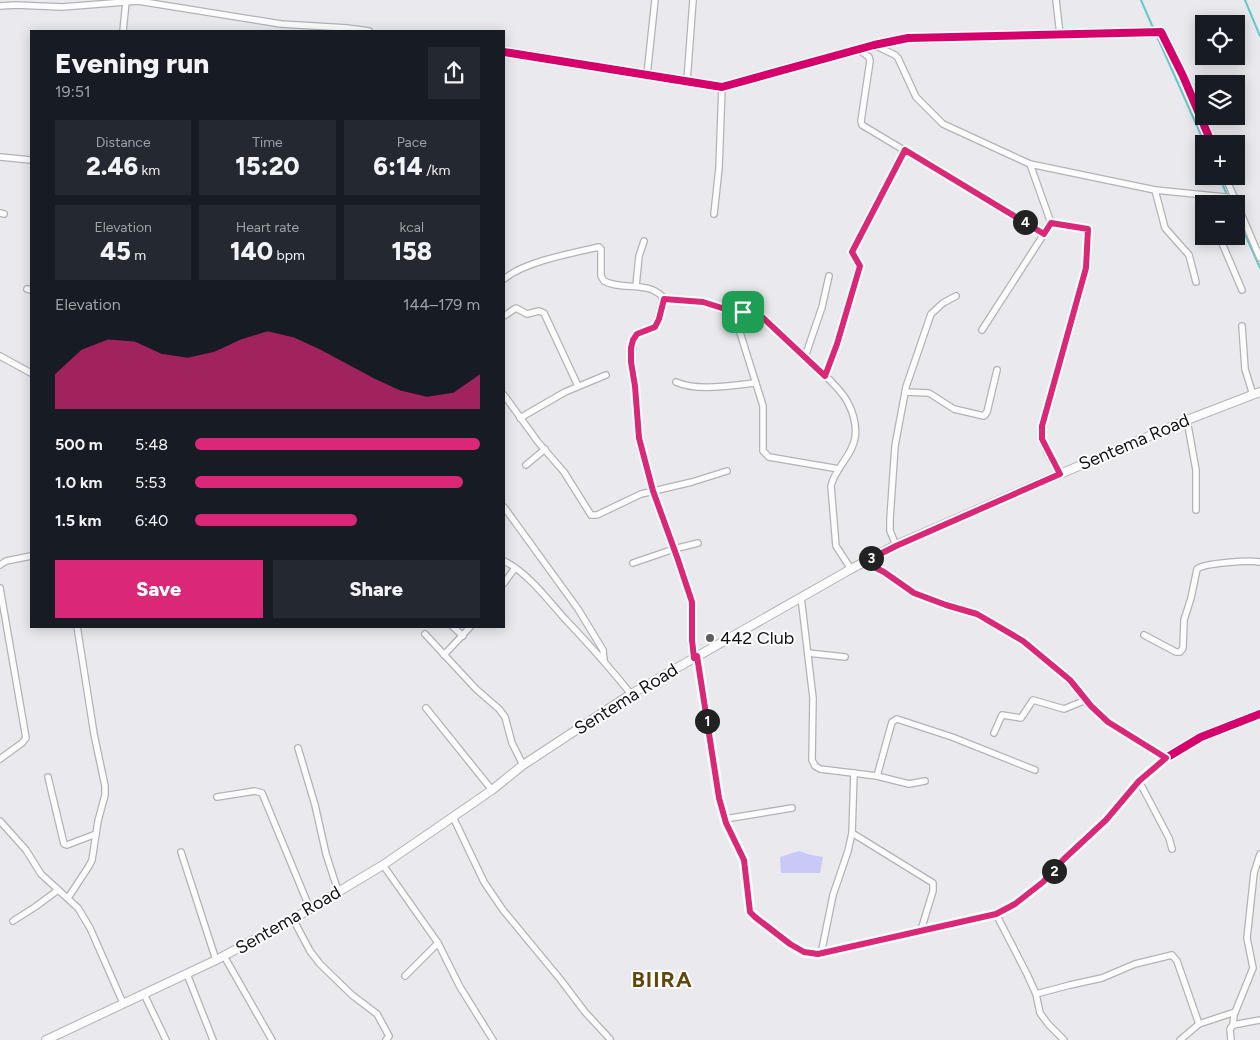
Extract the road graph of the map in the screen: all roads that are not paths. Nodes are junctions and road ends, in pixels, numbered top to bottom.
1 (655, 0) edge
2 (693, 0) edge
3 (1056, 0) edge
4 (126, 2) junction
5 (0, 6) edge
6 (122, 30) edge
7 (362, 30) edge
8 (1060, 35) junction
9 (874, 45) junction
10 (858, 49) junction
11 (505, 52) edge
12 (647, 75) junction
13 (687, 81) junction
14 (722, 87) junction
15 (1208, 135) edge
16 (905, 150) junction
17 (0, 157) edge
18 (30, 160) edge
19 (1030, 164) junction
20 (1155, 190) junction
21 (1200, 194) joint
22 (1207, 195) edge
23 (714, 214) dead end
24 (1051, 223) junction
25 (1245, 226) edge
26 (1044, 234) junction
27 (644, 242) dead end
28 (1223, 245) edge
29 (1260, 258) edge
30 (829, 276) dead end
31 (505, 278) edge
32 (1196, 282) dead end
33 (636, 286) junction
34 (1242, 290) dead end
35 (956, 296) dead end
36 (664, 299) junction
37 (740, 312) junction
38 (505, 315) edge
39 (1242, 326) dead end
40 (982, 330) dead end
41 (0, 356) edge
42 (805, 356) junction
43 (997, 370) dead end
44 (30, 372) edge
45 (606, 375) dead end
46 (825, 376) junction
47 (676, 382) dead end
48 (756, 383) junction
49 (578, 386) junction
50 (906, 392) junction
51 (1256, 393) edge
52 (505, 396) edge
53 (520, 418) junction
54 (1188, 420) junction
55 (545, 449) junction
56 (526, 465) dead end
57 (839, 469) junction
58 (727, 471) dead end
59 (1060, 474) junction
60 (653, 491) junction
61 (505, 508) edge
62 (1196, 510) dead end
63 (698, 543) dead end
64 (896, 546) junction
65 (674, 549) junction
66 (30, 556) edge
67 (505, 562) edge
68 (864, 562) junction
69 (1260, 562) edge
70 (633, 564) dead end
71 (0, 566) edge
72 (515, 568) junction
73 (851, 569) junction
74 (505, 582) edge
75 (0, 588) edge
76 (801, 597) junction
77 (77, 628) edge
78 (454, 628) edge
79 (469, 628) edge
80 (426, 634) dead end
81 (1144, 635) dead end
82 (463, 636) junction
83 (808, 653) junction
84 (444, 655) junction
85 (696, 657) junction
86 (845, 657) dead end
87 (604, 660) junction
88 (631, 694) junction
89 (1086, 700) junction
90 (426, 708) dead end
91 (1260, 714) edge
92 (994, 733) dead end
93 (298, 748) dead end
94 (1166, 758) junction
95 (0, 759) edge
96 (523, 764) junction
97 (1035, 770) dead end
98 (854, 773) junction
99 (877, 776) junction
100 (48, 777) dead end
101 (925, 781) dead end
102 (1139, 781) junction
103 (492, 790) junction
104 (217, 797) dead end
105 (792, 808) dead end
106 (452, 817) junction
107 (725, 819) junction
108 (0, 821) edge
109 (852, 833) junction
110 (96, 834) junction
111 (1172, 849) dead end
112 (181, 852) dead end
113 (1260, 854) edge
114 (383, 865) junction
115 (58, 890) junction
116 (338, 891) junction
117 (68, 898) junction
118 (310, 909) junction
119 (996, 914) junction
120 (293, 919) junction
121 (12, 921) dead end
122 (921, 930) junction
123 (438, 943) junction
124 (820, 954) junction
125 (220, 958) junction
126 (187, 974) junction
127 (405, 976) dead end
128 (144, 994) junction
129 (1036, 994) junction
130 (123, 1003) junction
131 (1235, 1012) junction
132 (1260, 1020) edge
133 (1199, 1024) junction
134 (1233, 1025) junction
135 (610, 1039) dead end
136 (46, 1040) edge
137 (166, 1040) edge
138 (213, 1040) edge
139 (272, 1040) edge
140 (386, 1040) edge
141 (493, 1040) edge
142 (1064, 1040) edge
143 (1180, 1040) edge
144 (1231, 1040) edge

1 - 12 street
2 - 13 street
3 - 8 street
4 - 5 street
4 - 6 street
4 - 7 street
8 - 9 street
8 - 15 street
9 - 10 street
9 - 19 street
10 - 14 street
10 - 16 street
11 - 12 street
12 - 13 street
13 - 14 street
14 - 23 street
16 - 26 street
16 - 46 street
17 - 18 street
19 - 20 street
19 - 24 street
20 - 21 street
20 - 32 street
21 - 22 street
24 - 26 street
24 - 59 street
25 - 29 street
26 - 40 street
27 - 33 street
28 - 34 street
30 - 42 street
31 - 33 street
33 - 36 street
35 - 50 street
36 - 37 street
36 - 60 street
37 - 42 street
37 - 48 street
38 - 49 street
39 - 51 street
41 - 44 street
42 - 46 street
43 - 50 street
45 - 49 street
46 - 57 street
47 - 48 street
48 - 57 street
49 - 53 street
50 - 64 street
51 - 54 main road, Sentema Road
52 - 53 street
53 - 55 street
54 - 59 main road, Sentema Road
54 - 62 street
55 - 56 street
55 - 60 street
57 - 73 street
58 - 60 street
59 - 64 main road, Sentema Road
60 - 65 street
61 - 87 street
63 - 65 street
64 - 68 main road, Sentema Road
65 - 70 street
65 - 85 street
66 - 71 street
67 - 72 street
68 - 73 main road, Sentema Road
68 - 89 street
69 - 81 street
72 - 74 street
72 - 87 street
73 - 76 main road, Sentema Road
75 - 95 street
76 - 83 street
76 - 85 main road, Sentema Road
77 - 110 street
78 - 82 street
79 - 82 street
80 - 84 street
82 - 84 street
83 - 86 street
83 - 98 street
84 - 96 street
85 - 88 main road, Sentema Road
85 - 107 main road
87 - 88 street
88 - 96 main road, Sentema Road
89 - 92 street
89 - 94 street
90 - 103 street
91 - 94 main road
93 - 116 street
94 - 102 main road
96 - 103 main road, Sentema Road
97 - 99 street
98 - 99 street
98 - 109 street
99 - 101 street
100 - 110 street
102 - 111 street
102 - 119 main road
103 - 106 main road, Sentema Road
104 - 118 street
105 - 107 street
106 - 114 main road, Sentema Road
106 - 135 street
107 - 124 main road
108 - 115 street
109 - 122 street
109 - 124 street
110 - 117 street
112 - 125 street
113 - 131 street
114 - 116 main road, Sentema Road
114 - 123 street
115 - 117 street
115 - 121 street
116 - 118 main road, Sentema Road
117 - 130 street
118 - 120 main road, Sentema Road
119 - 122 main road
119 - 129 street
120 - 125 main road, Sentema Road
120 - 140 street
122 - 124 main road
123 - 127 street
123 - 141 street
125 - 126 main road, Sentema Road
125 - 139 street
126 - 128 main road, Sentema Road
126 - 138 street
128 - 130 main road, Sentema Road
128 - 137 street
129 - 133 street
129 - 142 street
130 - 136 main road, Sentema Road
131 - 133 street
131 - 134 street
132 - 134 street
133 - 143 street
134 - 144 street

